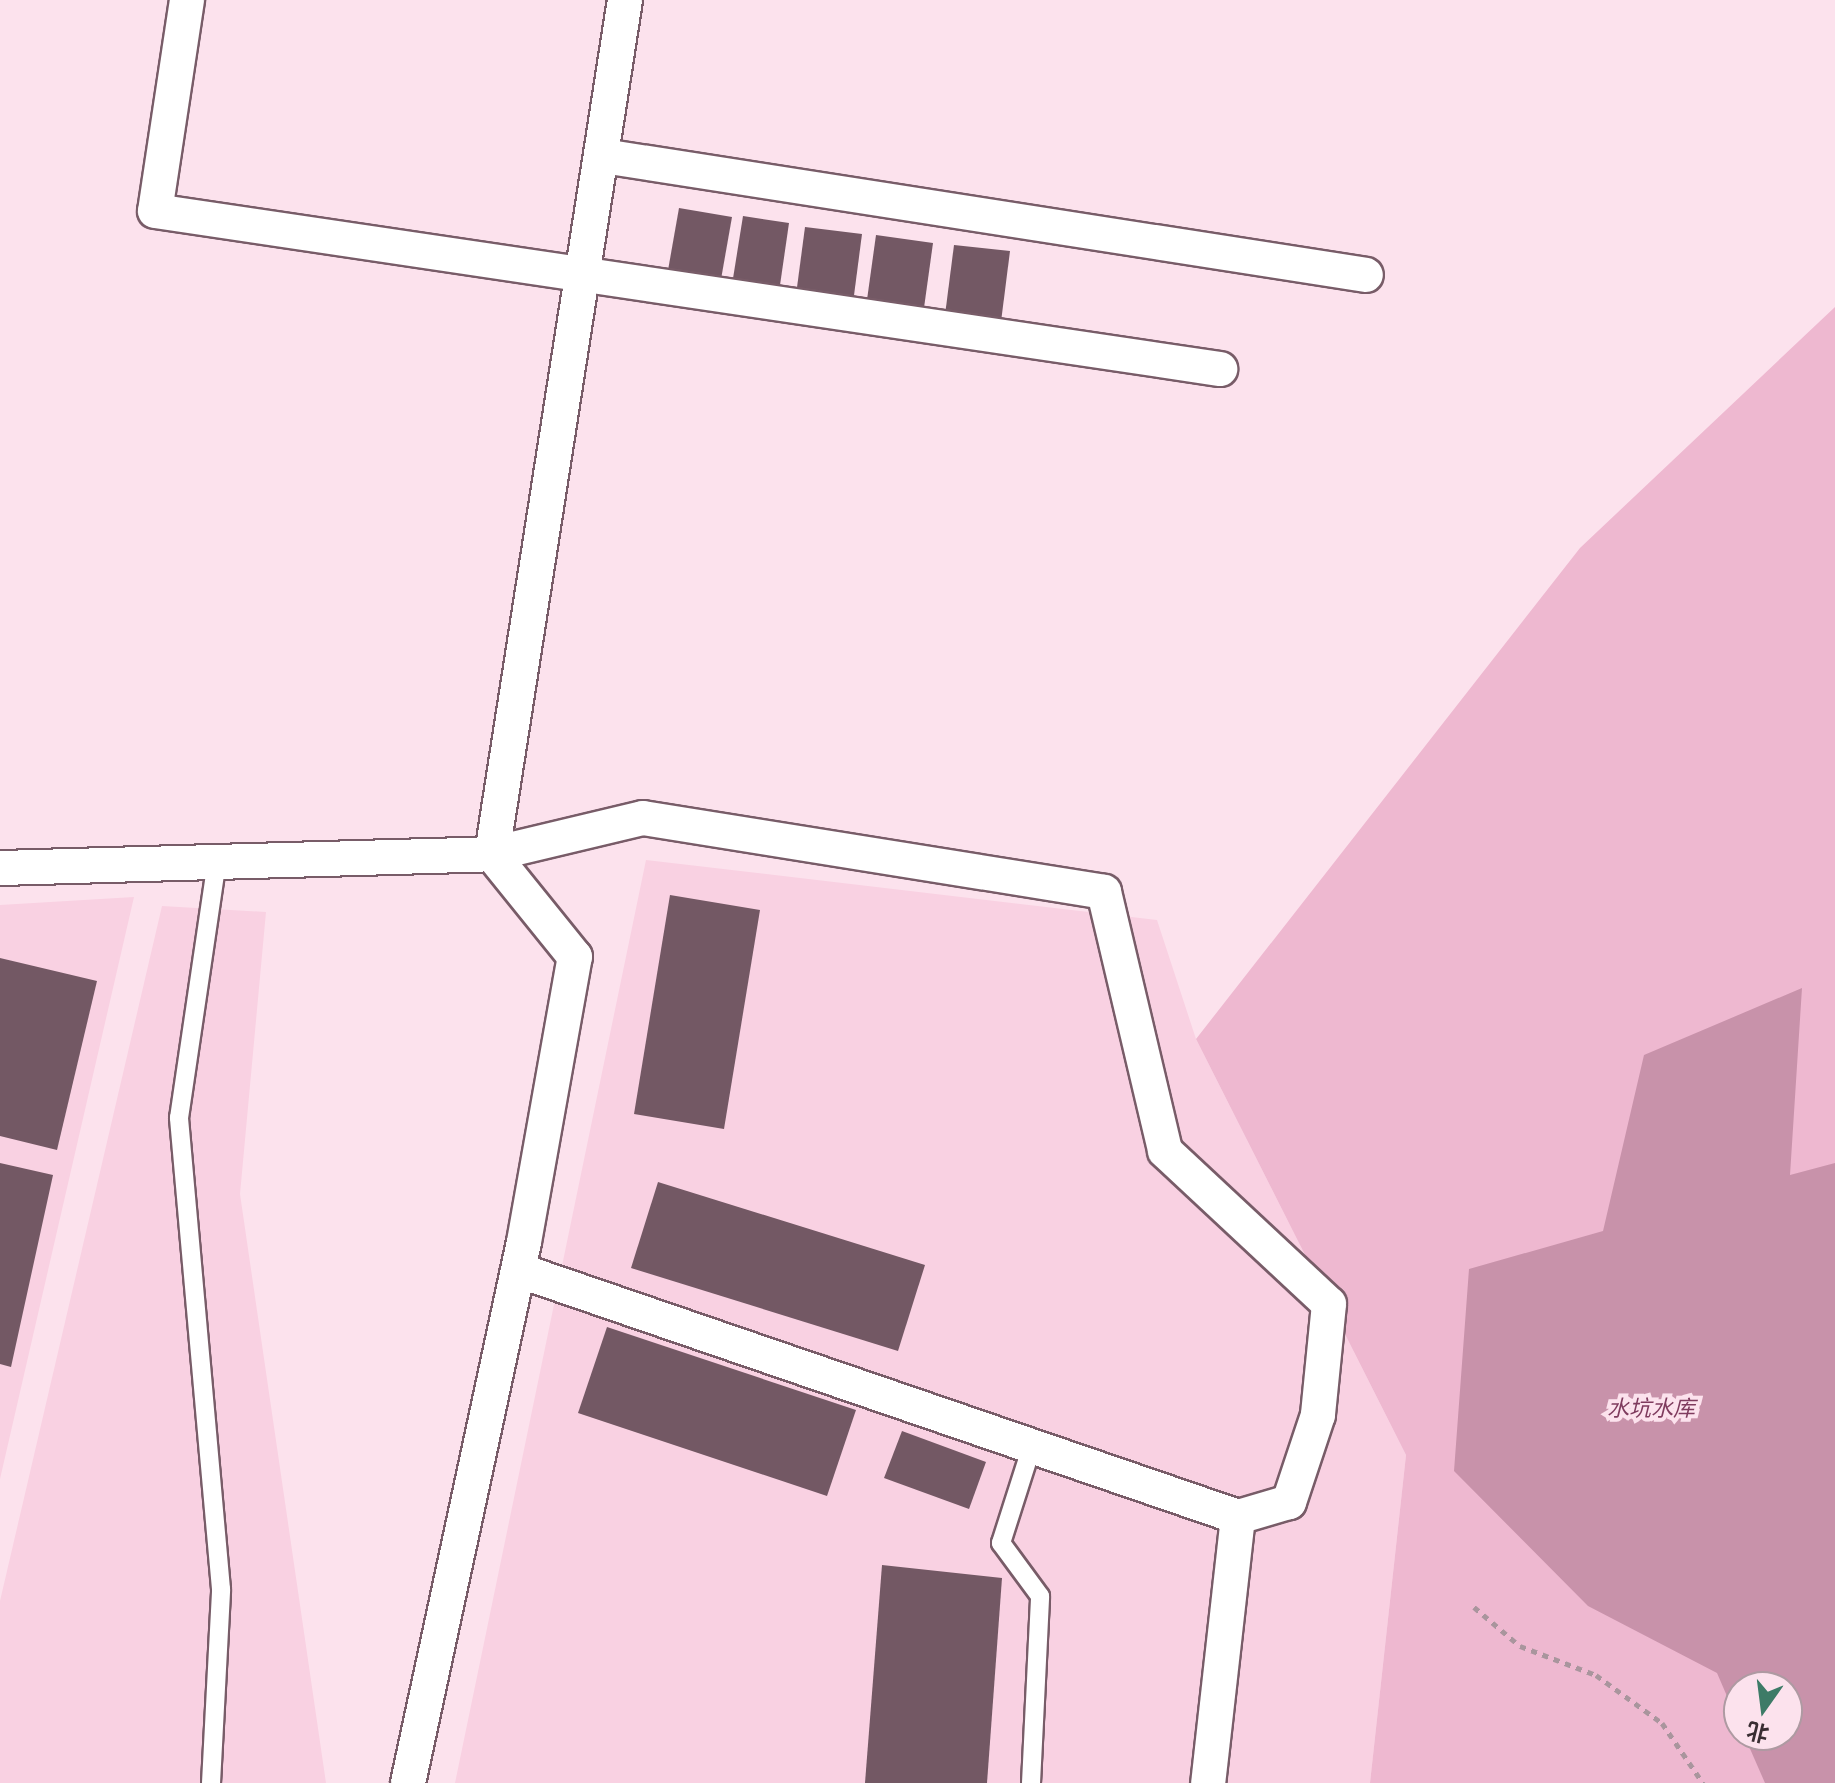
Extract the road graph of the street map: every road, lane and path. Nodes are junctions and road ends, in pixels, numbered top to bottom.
1 (187, 0) edge
2 (625, 0) edge
3 (603, 156) junction
4 (1366, 275) dead end
5 (586, 277) junction
6 (1220, 369) dead end
7 (492, 854) junction
8 (217, 862) junction
9 (0, 868) edge
10 (518, 1270) junction
11 (1032, 1446) junction
12 (1238, 1517) junction
13 (1474, 1607) dead end
14 (211, 1783) edge
15 (408, 1783) edge
16 (1031, 1783) edge
17 (1208, 1783) edge
18 (1703, 1783) edge

1 - 5 street
2 - 3 street
3 - 4 street
3 - 5 street
5 - 6 street
5 - 7 street
7 - 8 street
7 - 10 street
7 - 12 street
8 - 9 street
8 - 14 lane
10 - 11 street
10 - 15 street
11 - 12 street
11 - 16 lane
12 - 17 street
13 - 18 path

